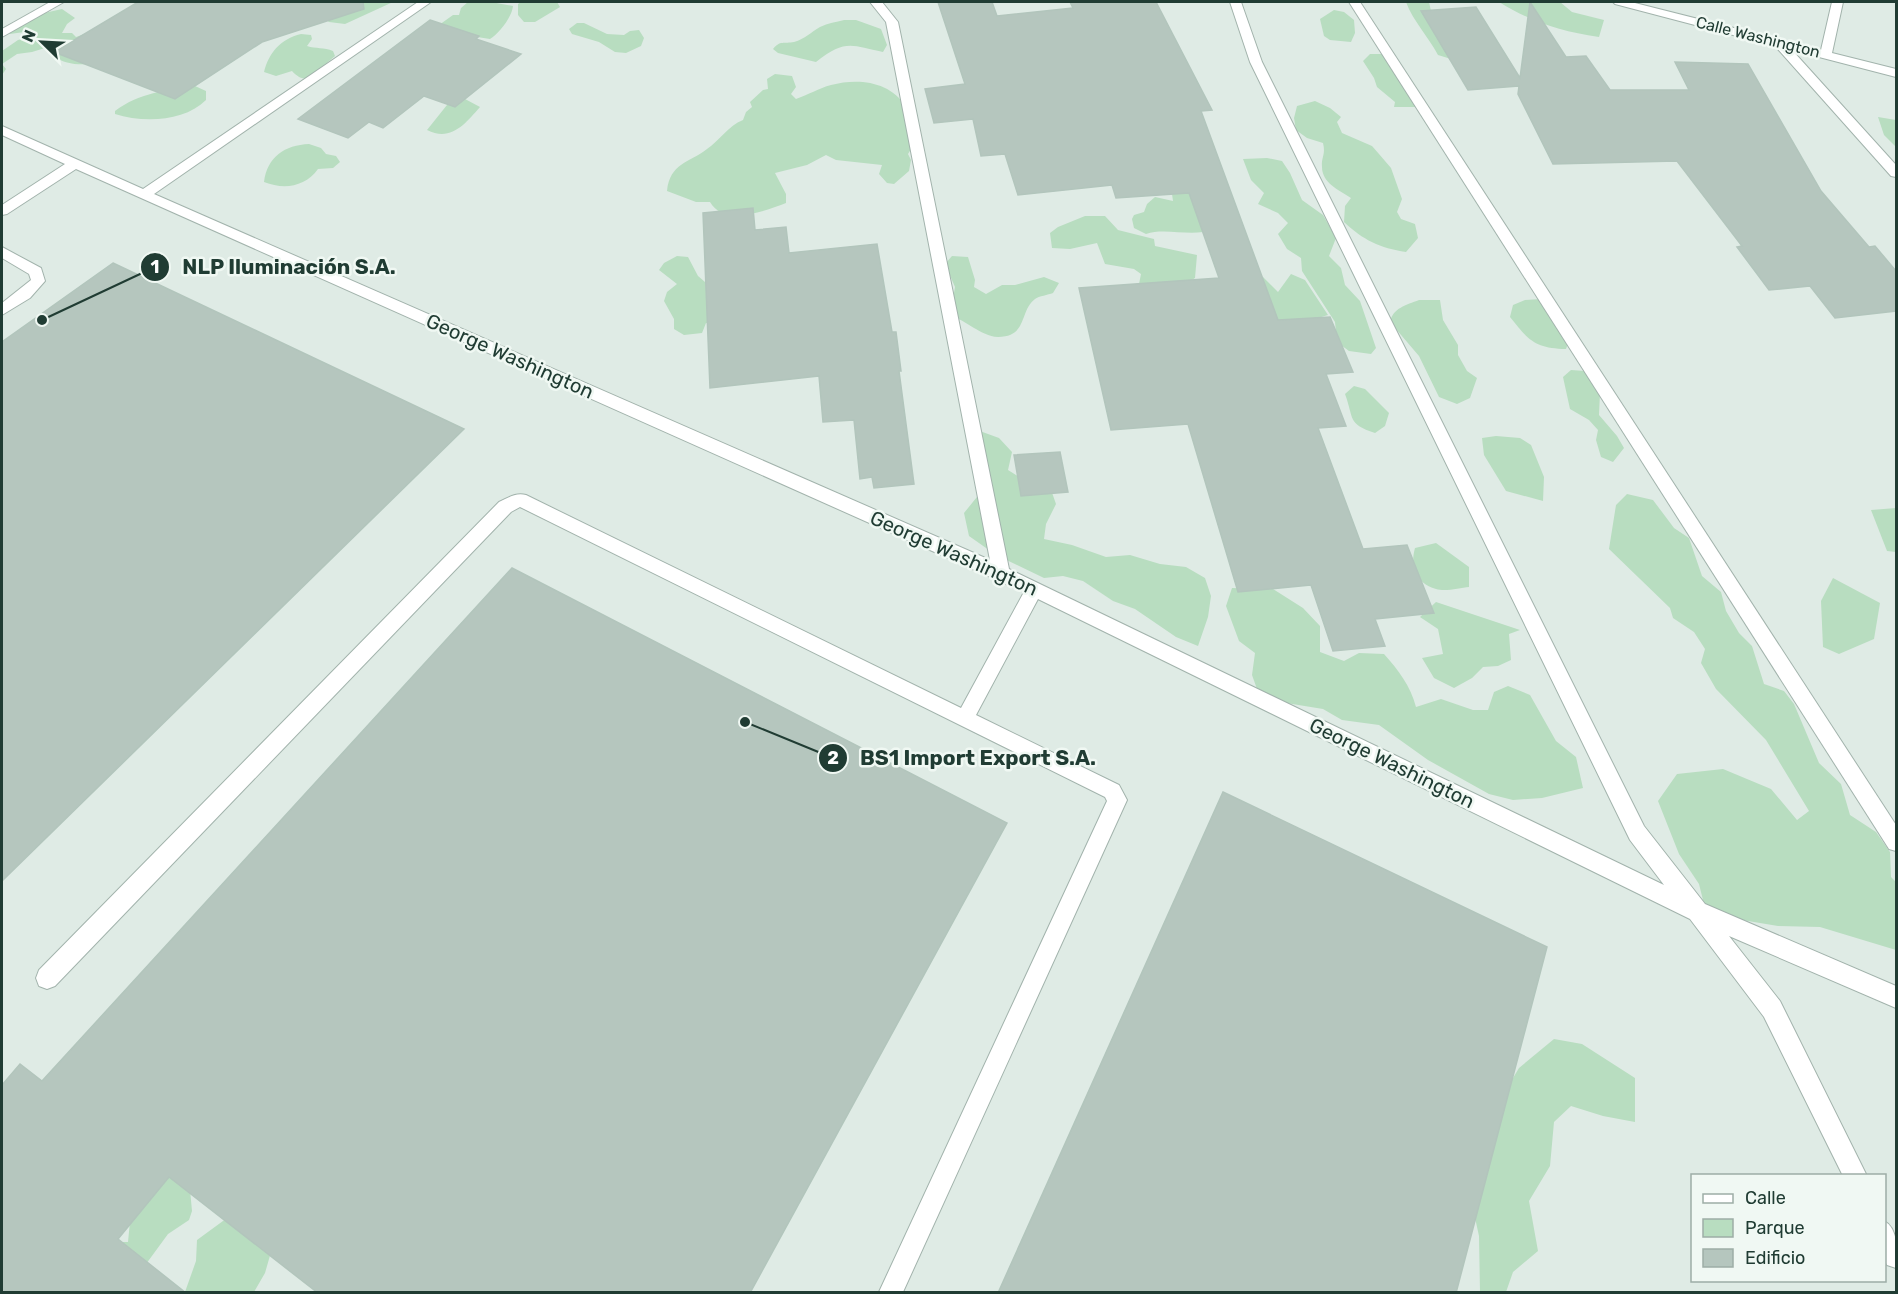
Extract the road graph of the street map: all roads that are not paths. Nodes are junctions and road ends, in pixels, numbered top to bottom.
1 (58, 2) edge
2 (425, 2) edge
3 (876, 2) edge
4 (1236, 2) edge
5 (1354, 2) edge
6 (1620, 2) edge
7 (1838, 2) edge
8 (2, 34) edge
9 (1779, 43) junction
10 (1826, 55) junction
11 (1896, 73) edge
12 (2, 130) edge
13 (76, 163) junction
14 (1896, 172) edge
15 (144, 195) junction
16 (2, 211) edge
17 (2, 252) edge
18 (2, 310) edge
19 (1001, 573) junction
20 (1035, 589) junction
21 (965, 718) junction
22 (1896, 842) edge
23 (1700, 913) junction
24 (47, 978) dead end
25 (1896, 998) edge
26 (1855, 1174) edge
27 (1886, 1237) edge
28 (1896, 1256) edge
29 (891, 1293) edge

1 - 8 street
2 - 15 street
3 - 19 street
4 - 23 street
5 - 22 street
6 - 9 street, Calle Washington
7 - 10 street
9 - 10 street, Calle Washington
9 - 14 street
10 - 11 street, Calle Washington
12 - 13 street, George Washington
13 - 15 street, George Washington
13 - 16 street
15 - 19 street, George Washington
17 - 18 street
19 - 20 street, George Washington
20 - 21 street
20 - 23 street, George Washington
21 - 24 street
21 - 29 street
23 - 25 street, George Washington
23 - 26 street
27 - 28 street

